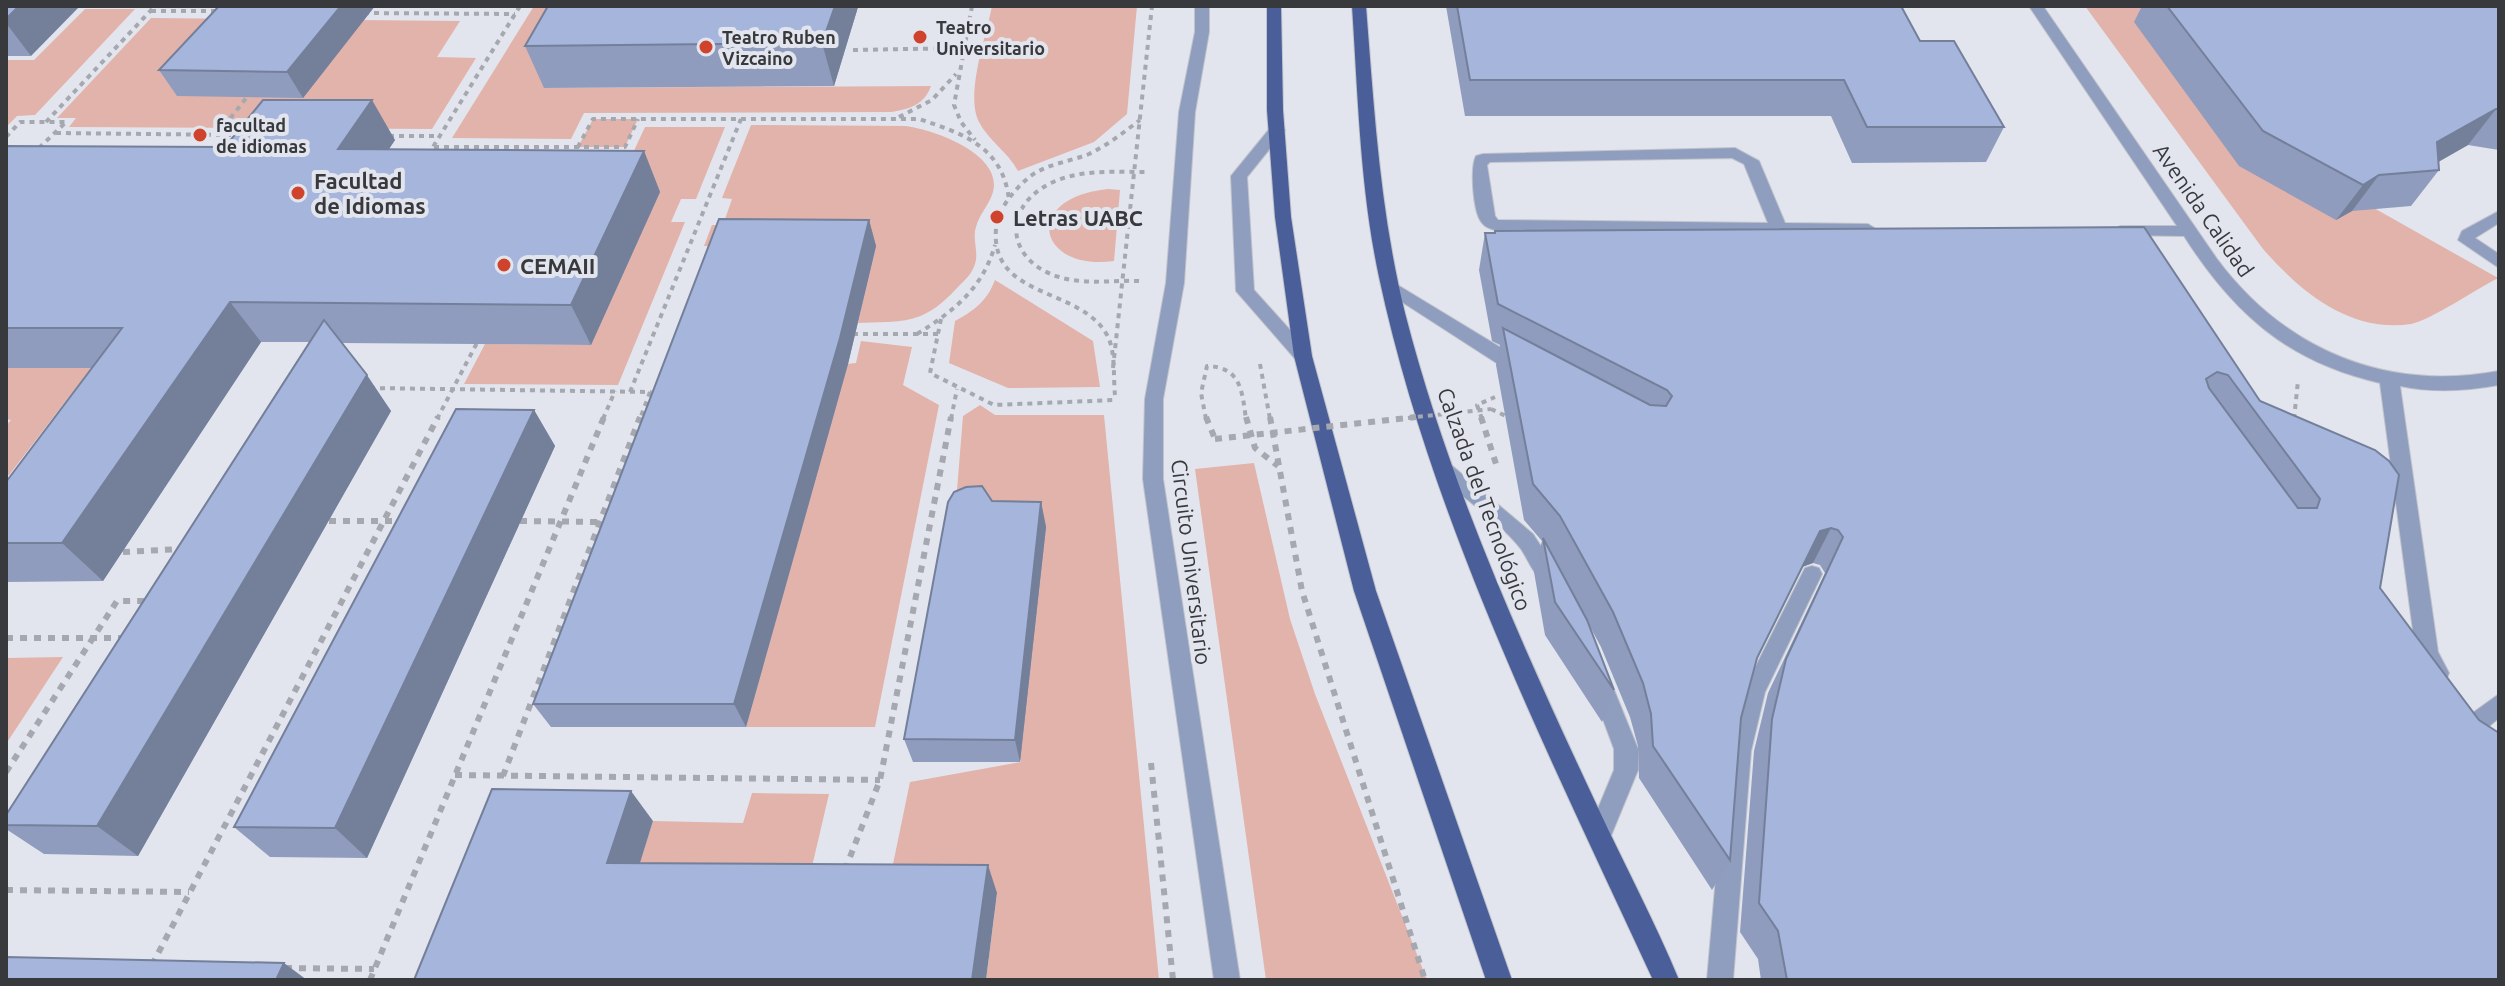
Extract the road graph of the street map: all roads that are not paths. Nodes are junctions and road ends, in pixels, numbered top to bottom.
1 (1202, 6) edge
2 (1274, 6) edge
3 (1359, 6) edge
4 (2036, 6) edge
5 (1277, 130) junction
6 (2499, 216) edge
7 (1779, 228) junction
8 (1886, 229) edge
9 (2107, 231) edge
10 (2189, 231) junction
11 (2499, 262) edge
12 (1391, 287) junction
13 (1303, 356) junction
14 (1530, 375) edge
15 (2389, 378) junction
16 (2499, 378) edge
17 (1443, 469) junction
18 (1812, 574) edge
19 (1558, 591) edge
20 (1593, 666) edge
21 (2446, 688) edge
22 (2499, 704) edge
23 (2476, 723) edge
24 (1599, 835) junction
25 (1227, 980) edge
26 (1499, 980) edge
27 (1666, 980) edge
28 (1720, 980) edge

1 - 25 street, Circuito Universitario
2 - 5 main road
3 - 12 main road, Calzada del Tecnológico
4 - 10 street, Avenida Calidad
5 - 13 main road
5 - 13 street
6 - 11 street
7 - 7 street
7 - 8 street
9 - 10 street
10 - 15 street, Avenida Calidad
12 - 14 street
12 - 17 main road, Calzada del Tecnológico
13 - 26 main road
15 - 16 street, Avenida Calidad
15 - 21 street
17 - 19 street
17 - 24 main road, Calzada del Tecnológico
18 - 28 street
20 - 24 street
22 - 23 street
24 - 27 main road, Calzada del Tecnológico

